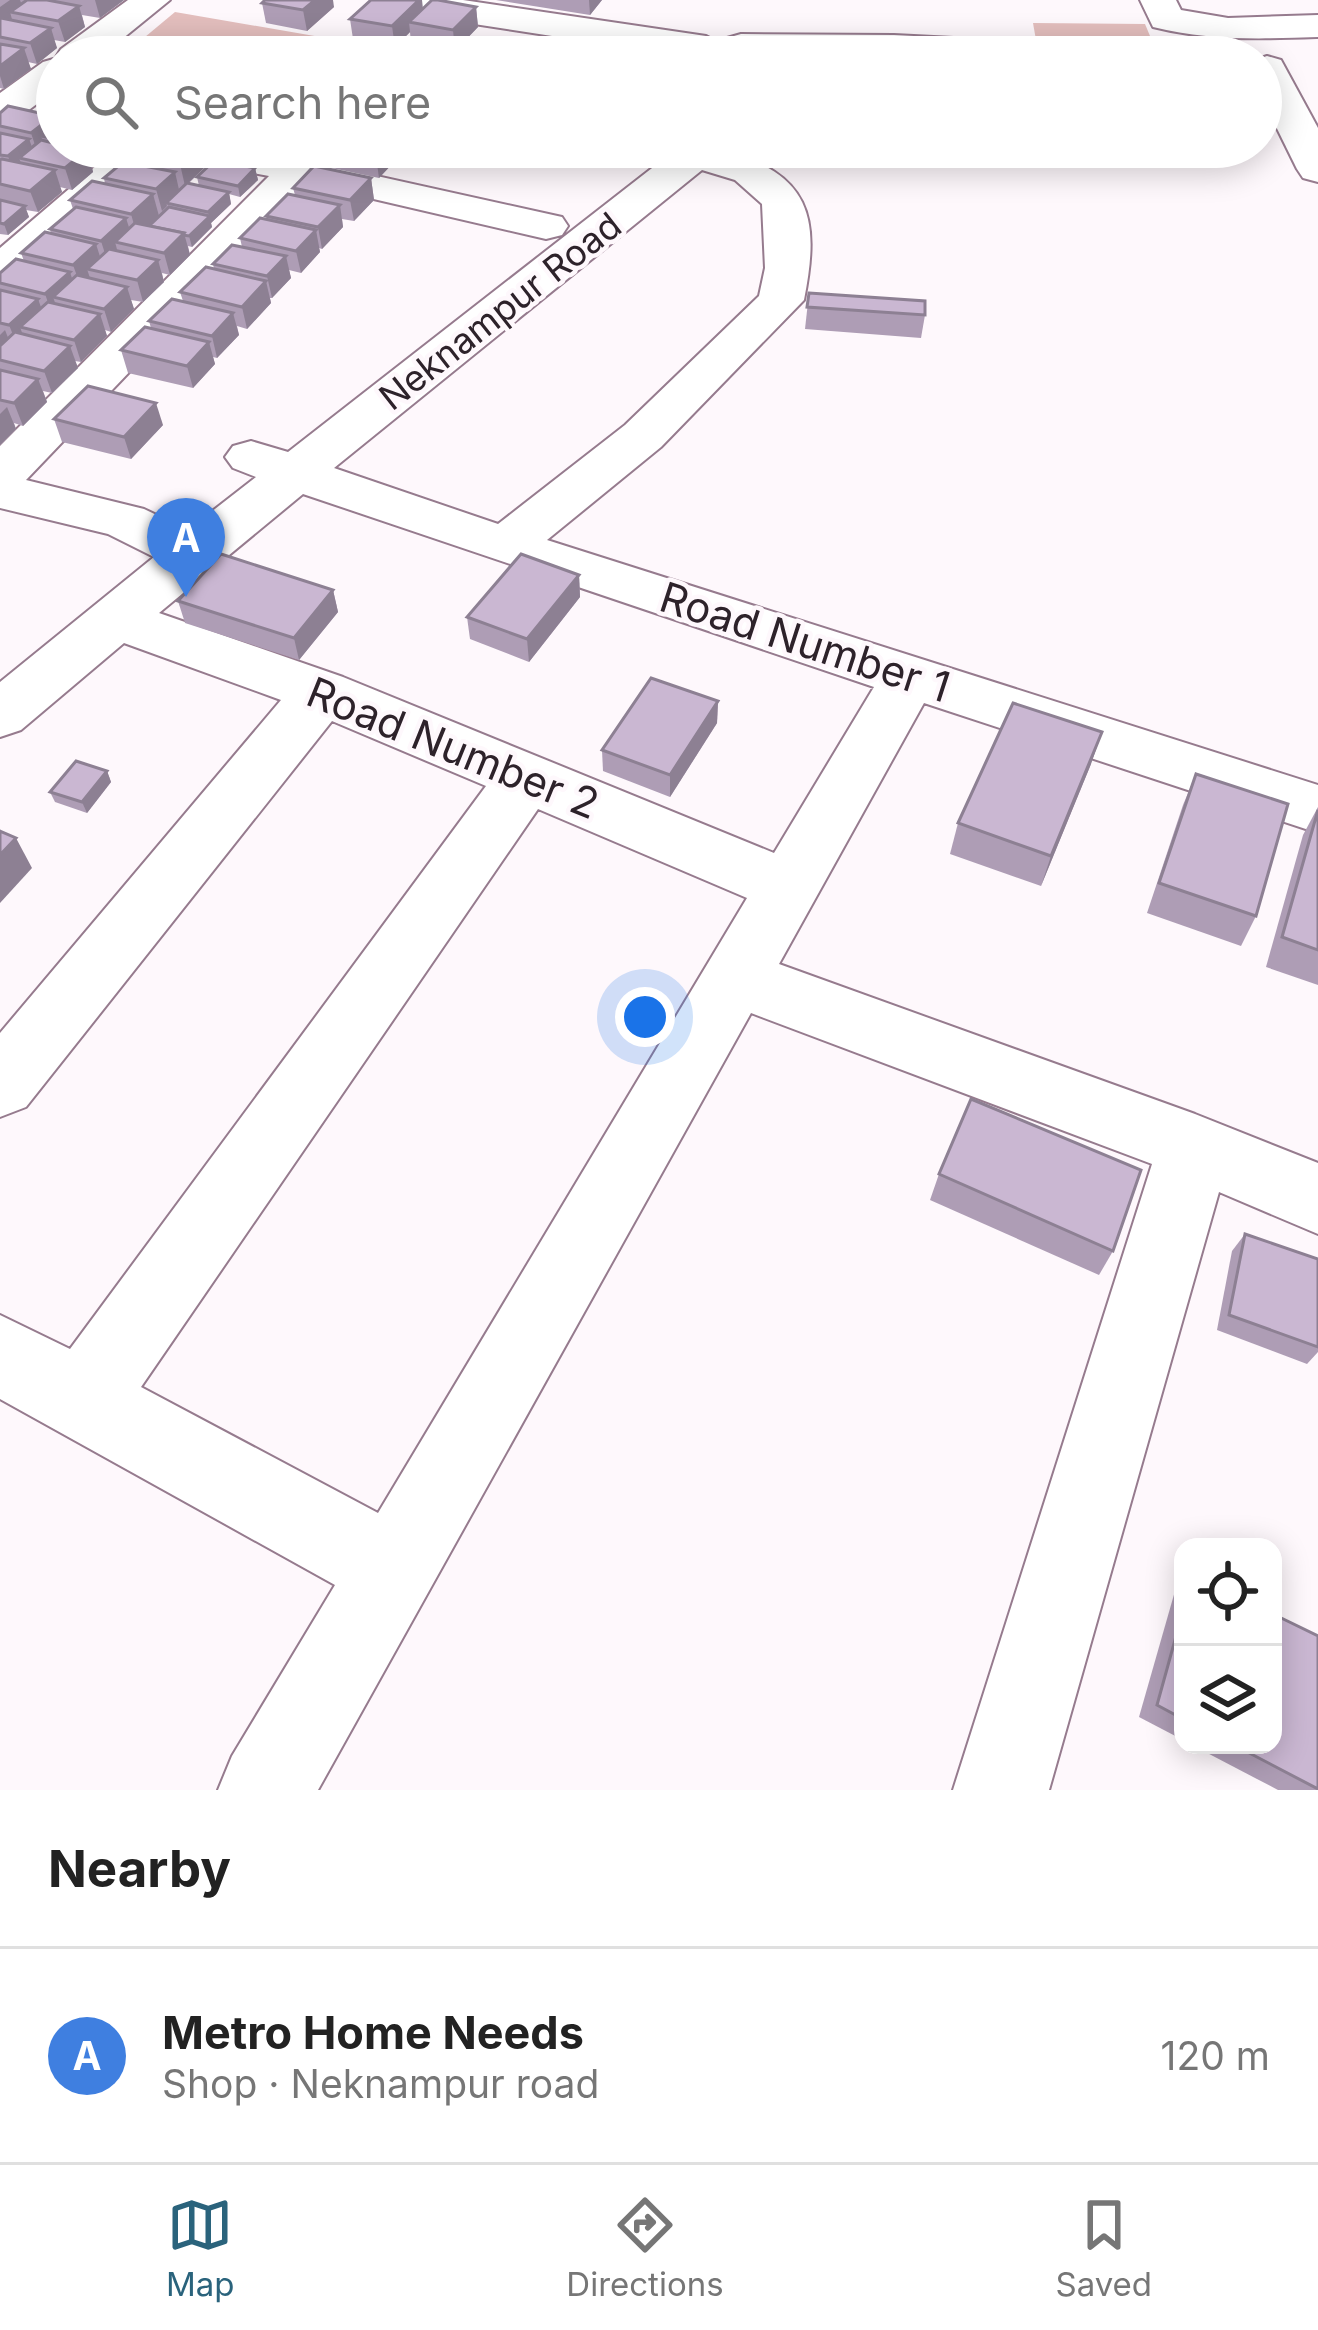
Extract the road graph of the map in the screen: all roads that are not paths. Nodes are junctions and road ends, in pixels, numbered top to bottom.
1 (152, 0) edge
2 (389, 0) edge
3 (732, 0) edge
4 (1159, 0) edge
5 (444, 4) edge
6 (517, 20) junction
7 (1318, 26) edge
8 (103, 36) edge
9 (503, 36) edge
10 (645, 36) edge
11 (720, 36) edge
12 (1282, 69) edge
13 (1318, 72) edge
14 (36, 86) edge
15 (1282, 102) edge
16 (0, 113) edge
17 (36, 120) edge
18 (118, 168) edge
19 (294, 168) edge
20 (615, 168) edge
21 (678, 168) edge
22 (743, 168) edge
23 (300, 169) junction
24 (1318, 169) edge
25 (546, 226) junction
26 (0, 272) edge
27 (272, 465) junction
28 (0, 476) edge
29 (0, 491) edge
30 (173, 544) junction
31 (505, 545) junction
32 (114, 618) junction
33 (0, 663) edge
34 (910, 676) junction
35 (322, 692) junction
36 (0, 715) edge
37 (526, 778) junction
38 (1318, 809) edge
39 (788, 887) junction
40 (736, 978) junction
41 (0, 1084) edge
42 (1196, 1147) junction
43 (1318, 1199) edge
44 (0, 1355) edge
45 (83, 1399) junction
46 (394, 1569) junction
47 (266, 1790) edge
48 (1001, 1790) edge

1 - 8 street
2 - 5 street
3 - 11 street
4 - 7 street
5 - 6 street
6 - 9 street
6 - 10 street
12 - 13 street
14 - 16 street
15 - 24 street
16 - 17 street
18 - 26 street
19 - 23 street
20 - 25 street, Neknampur Road
21 - 27 street, Neknampur Road
22 - 31 street
23 - 25 street
23 - 28 street
25 - 27 street, Neknampur Road
27 - 30 street
27 - 31 street, Road Number 1
29 - 30 street
30 - 32 street
30 - 33 street
31 - 34 street, Road Number 1
32 - 35 street, Road Number 2
32 - 36 street
34 - 38 street, Road Number 1
34 - 39 street
35 - 37 street, Road Number 2
35 - 41 street
37 - 39 street, Road Number 2
37 - 45 street
39 - 40 street
40 - 42 street
40 - 46 street
42 - 43 street
42 - 48 street
44 - 45 street
45 - 46 street
46 - 47 street

